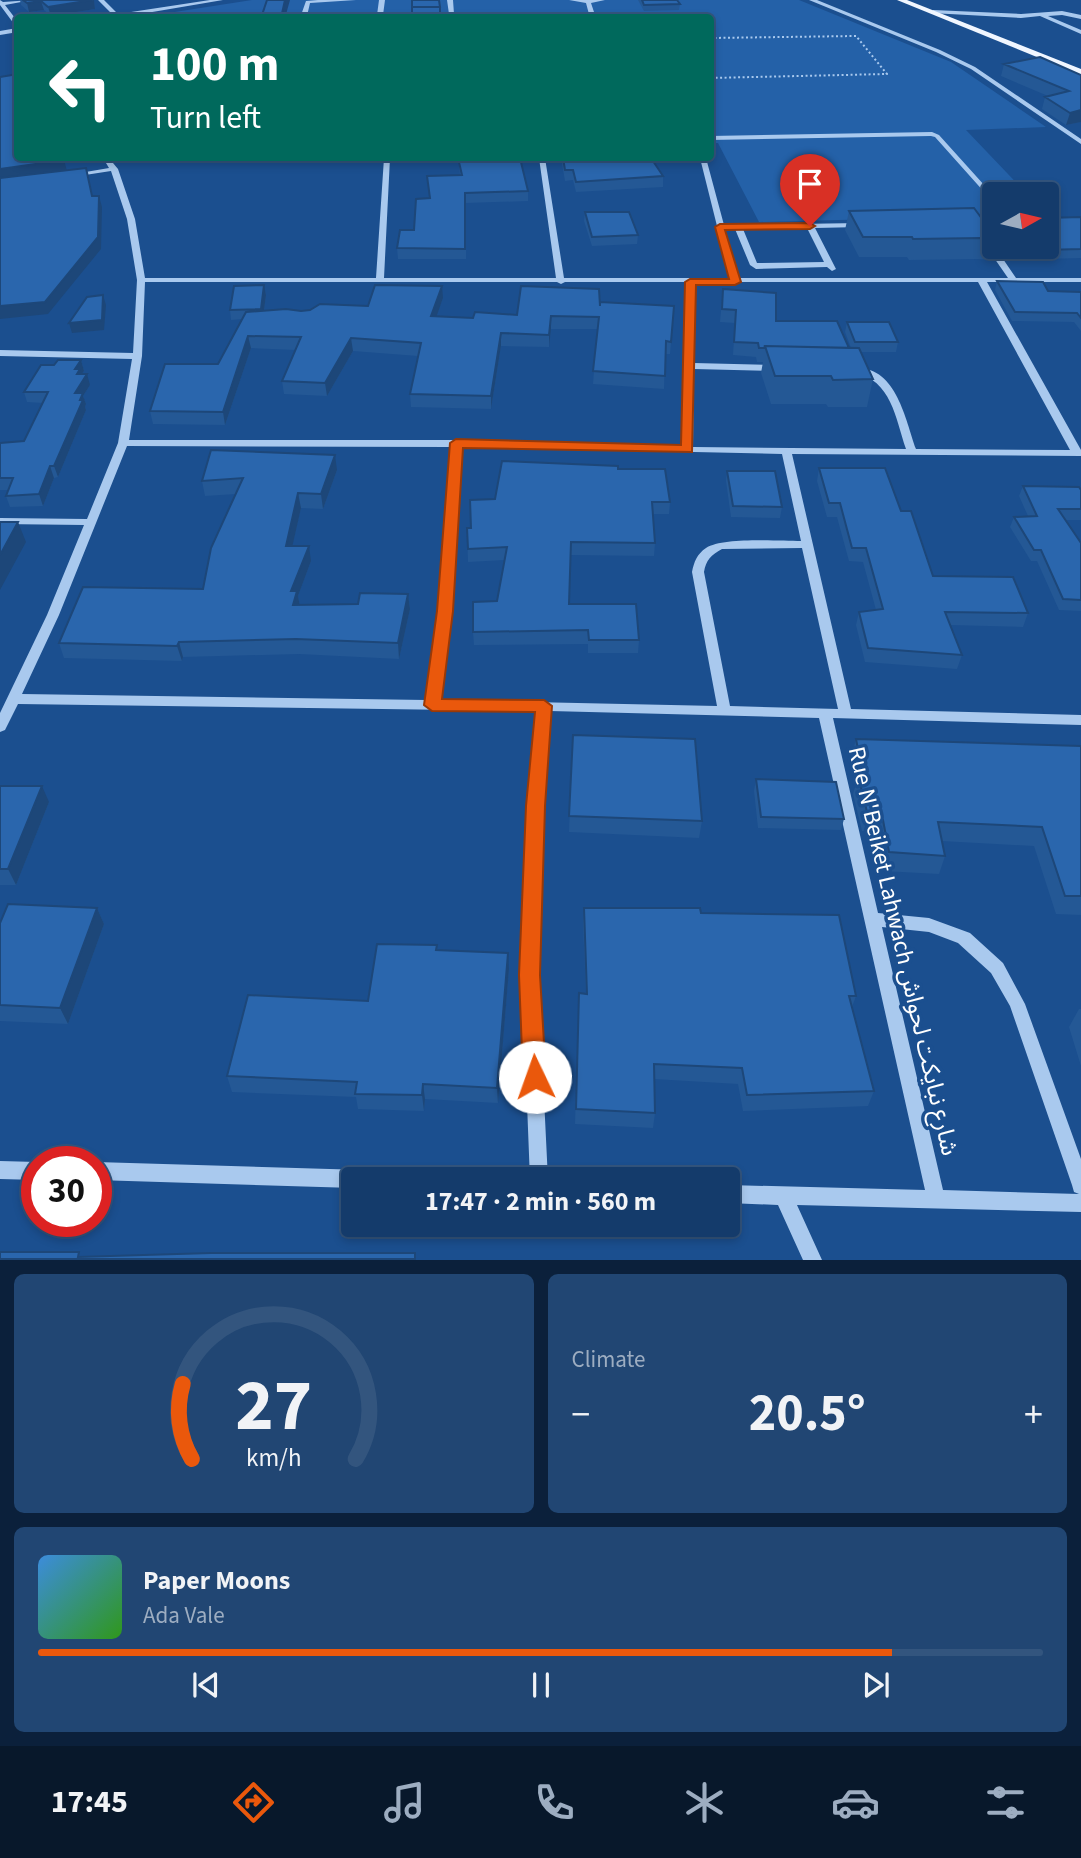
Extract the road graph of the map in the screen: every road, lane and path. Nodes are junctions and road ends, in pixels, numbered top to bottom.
1 (29, 0) edge
2 (101, 0) edge
3 (220, 0) edge
4 (354, 0) edge
5 (572, 0) edge
6 (602, 0) edge
7 (812, 0) edge
8 (901, 0) edge
9 (588, 2) junction
10 (1, 3) edge
11 (933, 12) junction
12 (115, 14) edge
13 (130, 14) edge
14 (304, 14) edge
15 (592, 14) edge
16 (1042, 15) junction
17 (1081, 17) edge
18 (14, 23) edge
19 (1081, 32) edge
20 (714, 38) edge
21 (1081, 72) edge
22 (714, 78) edge
23 (714, 138) edge
24 (1081, 142) edge
25 (150, 161) edge
26 (387, 161) edge
27 (542, 161) edge
28 (704, 161) edge
29 (109, 162) edge
30 (63, 176) edge
31 (982, 187) edge
32 (877, 225) edge
33 (810, 226) junction
34 (720, 227) junction
35 (738, 227) junction
36 (979, 232) edge
37 (829, 264) junction
38 (141, 280) junction
39 (981, 280) junction
40 (1014, 280) junction
41 (1081, 280) edge
42 (380, 281) junction
43 (839, 281) junction
44 (561, 282) junction
45 (690, 282) junction
46 (735, 282) junction
47 (0, 353) edge
48 (137, 356) junction
49 (689, 366) junction
50 (783, 368) edge
51 (851, 370) edge
52 (123, 443) junction
53 (456, 443) junction
54 (688, 450) junction
55 (786, 451) junction
56 (912, 452) junction
57 (1079, 453) edge
58 (0, 521) edge
59 (93, 522) junction
60 (807, 544) junction
61 (15, 699) junction
62 (432, 705) junction
63 (544, 706) junction
64 (725, 712) junction
65 (825, 714) junction
66 (846, 715) junction
67 (1081, 720) edge
68 (0, 727) edge
69 (871, 919) junction
70 (538, 1167) edge
71 (0, 1170) edge
72 (21, 1171) edge
73 (112, 1171) edge
74 (341, 1178) edge
75 (1081, 1185) edge
76 (740, 1194) edge
77 (783, 1195) junction
78 (936, 1198) junction
79 (1081, 1203) edge
80 (813, 1259) edge

1 - 10 street
2 - 12 street
3 - 13 street
4 - 14 street
5 - 9 street
6 - 9 street
7 - 24 street
8 - 11 main road
9 - 15 street
10 - 18 street
11 - 16 street
11 - 21 main road
16 - 17 street
16 - 19 street
20 - 22 path
23 - 31 street
25 - 29 street
26 - 42 street
27 - 44 street
28 - 34 street
29 - 30 street
29 - 38 street
32 - 33 street
33 - 35 street
33 - 37 street
34 - 35 street
34 - 46 street
35 - 37 street
36 - 40 street
37 - 43 street
38 - 42 street
38 - 48 street
39 - 40 street
39 - 43 street
39 - 57 street
40 - 41 street
42 - 44 street
43 - 46 street
44 - 45 street
45 - 46 street
45 - 49 street
47 - 48 street
48 - 52 street
49 - 50 street
49 - 54 street
51 - 56 street
52 - 53 street
52 - 59 street
53 - 54 street
53 - 62 street
54 - 55 street
55 - 56 street
55 - 60 street
56 - 57 street
58 - 59 street
59 - 61 street
60 - 64 street
60 - 66 street
61 - 62 street
61 - 68 street
62 - 63 street
63 - 64 street
63 - 70 street
64 - 65 street
65 - 66 street
65 - 69 street, Rue N'Beiket Lahwach شارع نبايكت لحواش
66 - 67 street
69 - 75 street
69 - 78 street, Rue N'Beiket Lahwach شارع نبايكت لحواش
71 - 72 street
73 - 74 street
76 - 77 street
77 - 78 street
77 - 80 street
78 - 79 street

